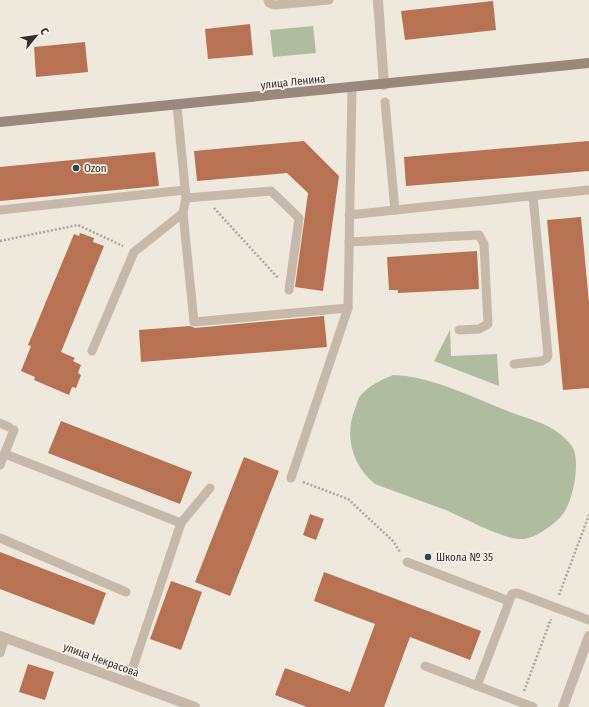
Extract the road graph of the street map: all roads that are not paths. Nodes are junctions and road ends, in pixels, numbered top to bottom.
1 (268, 0) edge
2 (329, 0) edge
3 (378, 0) edge
4 (589, 63) edge
5 (384, 85) junction
6 (352, 88) junction
7 (385, 102) dead end
8 (177, 106) junction
9 (0, 122) edge
10 (589, 190) edge
11 (186, 194) junction
12 (533, 196) junction
13 (0, 210) edge
14 (395, 210) junction
15 (183, 213) junction
16 (349, 215) junction
17 (349, 242) junction
18 (289, 290) road end
19 (348, 308) junction
20 (459, 330) dead end
21 (92, 351) dead end
22 (514, 364) dead end
23 (0, 423) edge
24 (5, 454) junction
25 (0, 465) edge
26 (291, 478) road end
27 (210, 488) dead end
28 (181, 523) junction
29 (0, 538) edge
30 (407, 562) road end
31 (126, 592) dead end
32 (509, 600) junction
33 (589, 620) edge
34 (589, 636) edge
35 (3, 637) edge
36 (0, 653) edge
37 (425, 666) dead end
38 (128, 682) junction
39 (477, 686) junction
40 (174, 703) edge
41 (195, 707) edge
42 (534, 707) edge
43 (563, 707) edge

1 - 2 lane
3 - 5 street
4 - 5 main road, улица Ленина
5 - 6 main road, улица Ленина
6 - 8 main road, улица Ленина
6 - 16 lane
7 - 14 lane
8 - 9 main road, улица Ленина
8 - 11 lane
10 - 12 lane
11 - 13 lane
11 - 15 lane
11 - 18 lane
12 - 14 lane
12 - 22 lane
14 - 16 lane
15 - 19 lane
15 - 21 lane
16 - 17 lane
17 - 19 lane
17 - 20 lane
19 - 26 lane
23 - 24 lane
24 - 25 lane
24 - 28 lane
27 - 28 lane
28 - 38 lane
29 - 31 lane
30 - 32 lane
32 - 33 lane
32 - 39 lane
34 - 43 street
35 - 36 lane
35 - 38 street, улица Некрасова
37 - 39 lane
38 - 40 street, улица Некрасова
39 - 42 lane
40 - 41 street, улица Некрасова

